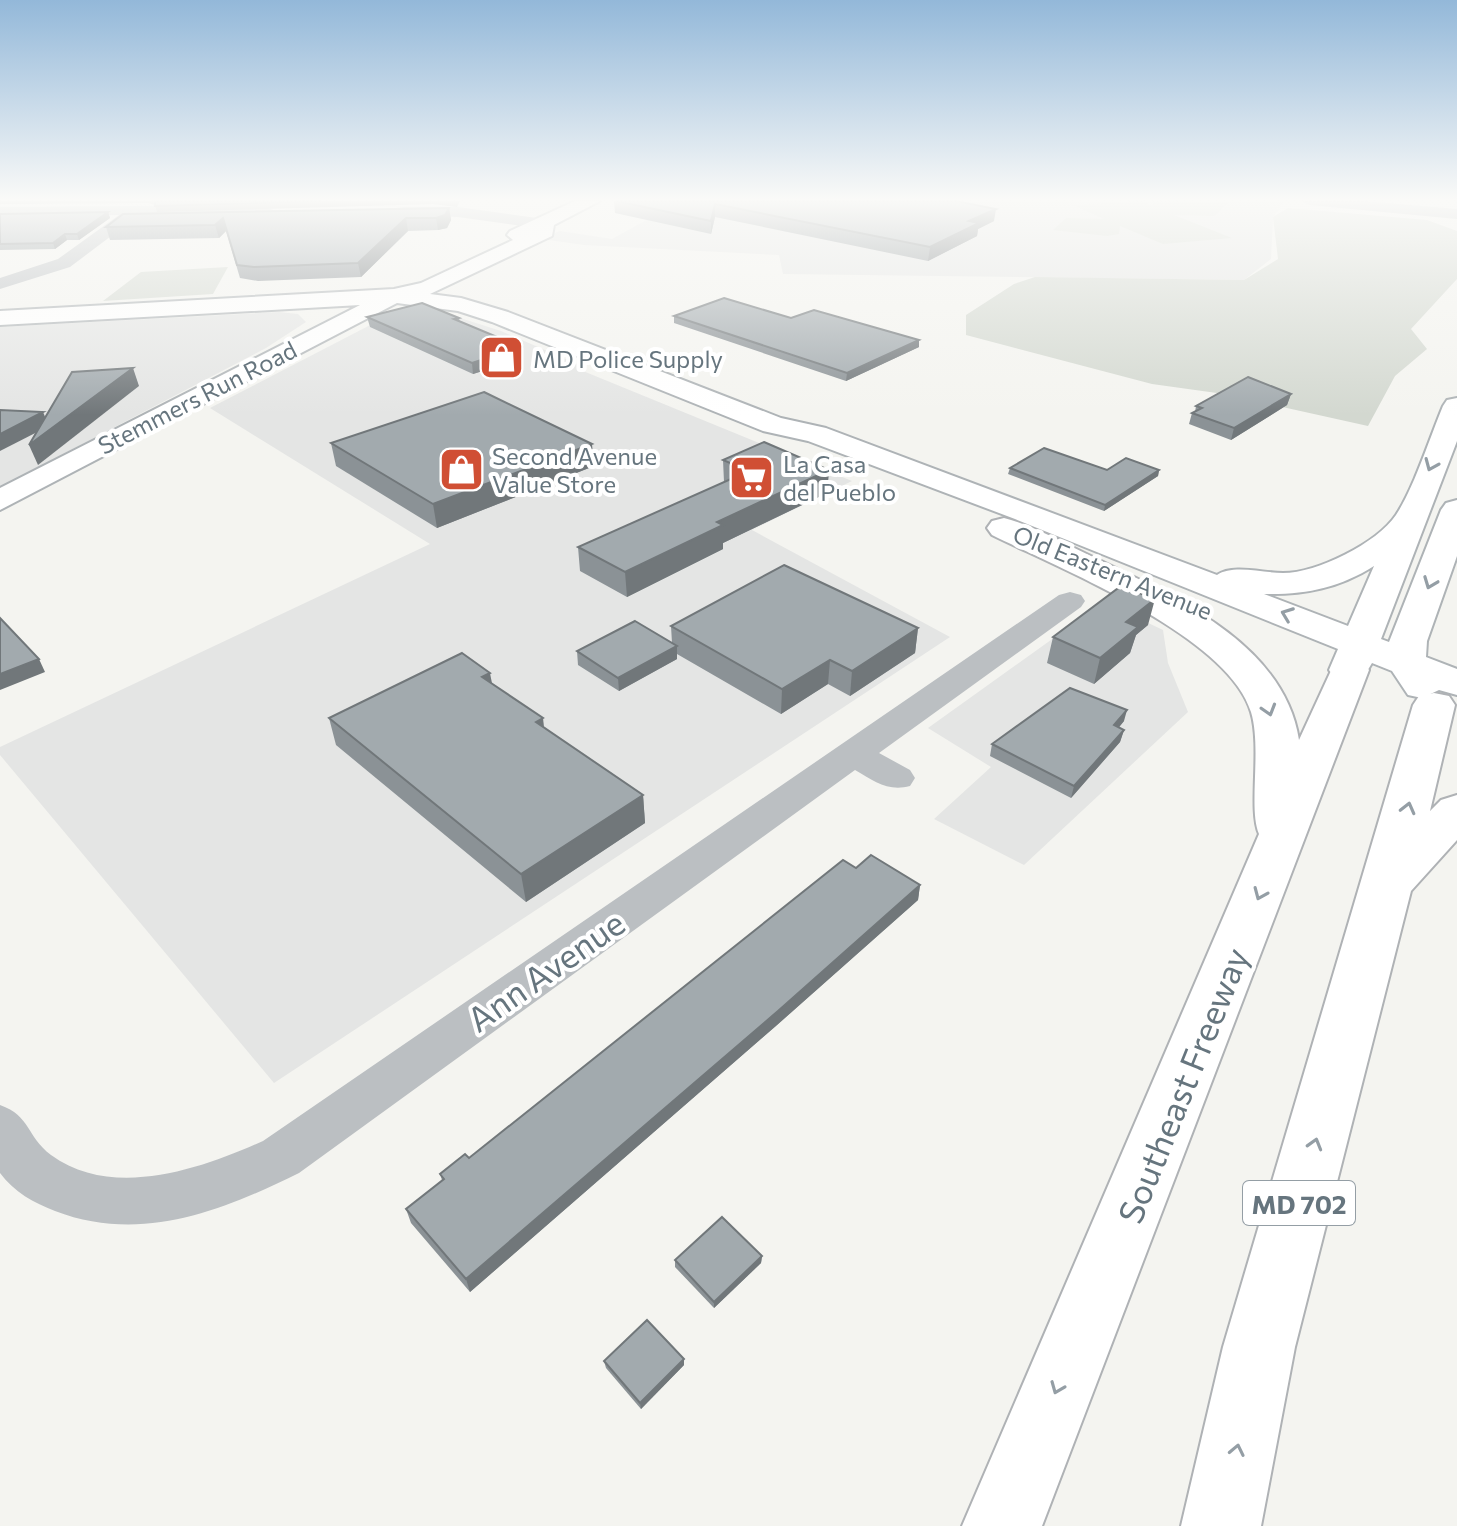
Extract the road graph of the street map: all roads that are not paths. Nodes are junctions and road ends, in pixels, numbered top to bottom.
1 (32, 272) edge
2 (446, 272) edge
3 (452, 272) edge
4 (456, 272) edge
5 (0, 284) edge
6 (394, 296) junction
7 (323, 300) junction
8 (269, 303) junction
9 (449, 303) junction
10 (478, 309) junction
11 (365, 311) junction
12 (0, 318) edge
13 (325, 332) junction
14 (1457, 406) edge
15 (773, 425) junction
16 (0, 500) edge
17 (1457, 510) edge
18 (1406, 524) junction
19 (1004, 528) junction
20 (1130, 554) junction
21 (1070, 601) dead end
22 (1354, 656) junction
23 (1406, 662) junction
24 (1450, 684) edge
25 (855, 755) junction
26 (897, 778) dead end
27 (1457, 811) edge
28 (1281, 844) junction
29 (1388, 883) junction
30 (0, 1127) edge
31 (1002, 1526) edge
32 (1221, 1526) edge

1 - 5 street
2 - 7 main road
3 - 6 main road
4 - 10 main road
6 - 7 main road, Old Eastern Avenue
6 - 9 main road, Old Eastern Avenue
6 - 11 main road, Stemmers Run Road
7 - 8 main road, Old Eastern Avenue
8 - 12 main road, Old Eastern Avenue
8 - 13 main road
9 - 10 main road, Old Eastern Avenue
9 - 11 main road
10 - 15 main road, Old Eastern Avenue
11 - 13 main road, Stemmers Run Road
13 - 16 main road, Stemmers Run Road
14 -> 18 main road, Southeast Freeway
15 - 19 main road, Old Eastern Avenue
15 - 20 main road, Old Eastern Avenue
17 -> 23 main road
18 - 20 main road
18 - 22 main road, Southeast Freeway
19 - 22 main road, Old Eastern Avenue
19 -> 28 main road
22 -> 20 main road, Old Eastern Avenue
21 - 25 street, Ann Avenue
22 - 23 main road, Old Eastern Avenue
22 - 24 main road, Old Eastern Avenue
22 - 28 main road, Southeast Freeway
23 - 24 main road, Old Eastern Avenue
29 -> 24 main road, MD 702
25 - 26 street
25 - 30 street, Ann Avenue
27 - 29 main road
28 -> 31 main road, Southeast Freeway
32 -> 29 main road, MD 702

